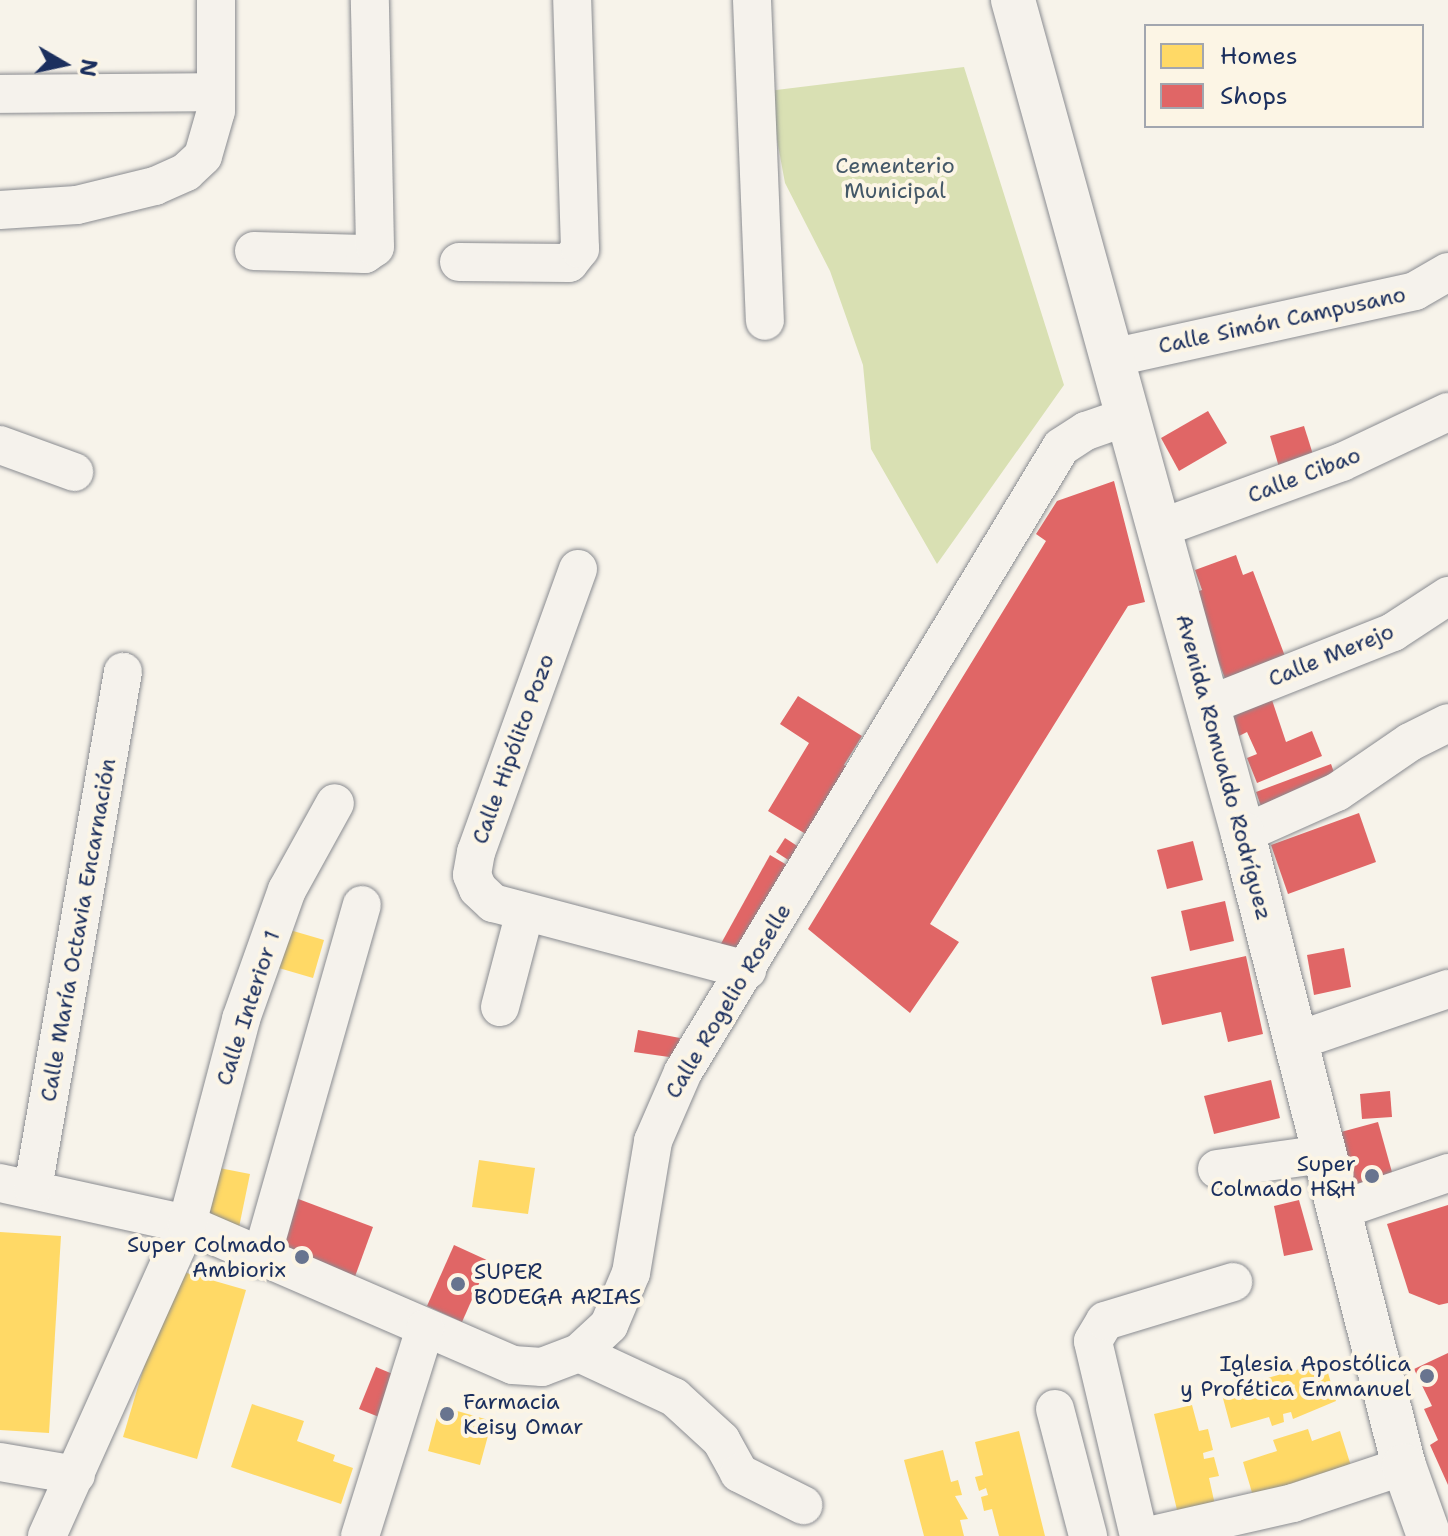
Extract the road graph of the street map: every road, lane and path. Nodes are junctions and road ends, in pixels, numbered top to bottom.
1 (216, 0) edge
2 (370, 0) edge
3 (572, 0) edge
4 (752, 0) edge
5 (1013, 0) edge
6 (215, 92) junction
7 (0, 94) edge
8 (0, 210) edge
9 (254, 251) dead end
10 (459, 262) dead end
11 (1448, 272) edge
12 (765, 321) dead end
13 (1111, 358) junction
14 (1448, 412) edge
15 (1126, 417) junction
16 (0, 445) edge
17 (74, 472) dead end
18 (1158, 529) junction
19 (578, 569) dead end
20 (1448, 596) edge
21 (123, 672) dead end
22 (1209, 705) junction
23 (1448, 723) edge
24 (335, 803) dead end
25 (1243, 834) junction
26 (362, 905) dead end
27 (525, 912) junction
28 (747, 970) junction
29 (1448, 989) edge
30 (500, 1007) dead end
31 (1296, 1041) junction
32 (1324, 1154) junction
33 (1217, 1169) dead end
34 (1448, 1173) edge
35 (17, 1186) edge
36 (1337, 1211) junction
37 (187, 1224) junction
38 (261, 1259) junction
39 (1233, 1282) dead end
40 (425, 1329) junction
41 (579, 1353) junction
42 (1055, 1409) dead end
43 (0, 1462) edge
44 (1404, 1466) junction
45 (76, 1475) junction
46 (803, 1505) dead end
47 (47, 1536) edge
48 (360, 1536) edge
49 (1088, 1536) edge
50 (1139, 1536) edge
51 (1148, 1536) edge
52 (1429, 1536) edge

1 - 6 street
2 - 9 street
3 - 10 street
4 - 12 street
5 - 13 main road, Avenida Romualdo Rodríguez
6 - 7 street
6 - 8 street
11 - 13 street, Calle Simón Campusano
13 - 15 main road, Avenida Romualdo Rodríguez
14 - 18 street, Calle Cibao
15 - 18 main road, Avenida Romualdo Rodríguez
15 - 28 street, Calle Rogelio Roselle
16 - 17 street
18 - 22 main road, Avenida Romualdo Rodríguez
19 - 27 street, Calle Hipólito Pozo
20 - 22 street, Calle Merejo
21 - 35 street, Calle María Octavia Encarnación
22 - 25 main road, Avenida Romualdo Rodríguez
23 - 25 street
24 - 37 street, Calle Interior 1
25 - 31 main road, Avenida Romualdo Rodríguez
26 - 38 street
27 - 28 street, Calle Hipólito Pozo
27 - 30 street
28 - 41 street, Calle Rogelio Roselle
29 - 31 street
31 - 32 main road, Avenida Romualdo Rodríguez
32 - 33 street
32 - 36 main road, Avenida Romualdo Rodríguez
34 - 36 street
35 - 37 street, Calle Rogelio Roselle
36 - 44 main road, Avenida Romualdo Rodríguez
37 - 38 street, Calle Rogelio Roselle
37 - 45 street, Calle Interior 1
38 - 40 street, Calle Rogelio Roselle
39 - 50 street
40 - 41 street, Calle Rogelio Roselle
40 - 48 street
41 - 46 street
42 - 49 street
43 - 45 street
44 - 51 street
44 - 52 main road, Avenida Romualdo Rodríguez
45 - 47 street, Calle Interior 1

